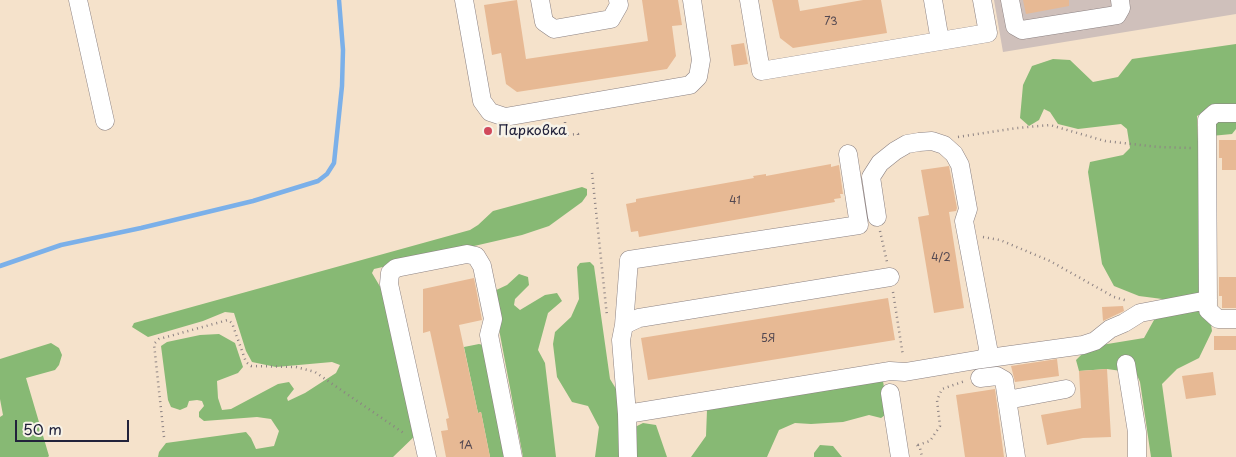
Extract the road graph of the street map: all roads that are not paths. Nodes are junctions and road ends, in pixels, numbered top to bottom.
1 (78, 0) edge
2 (464, 0) edge
3 (540, 0) edge
4 (618, 0) edge
5 (692, 0) edge
6 (749, 0) edge
7 (933, 0) edge
8 (982, 0) edge
9 (1010, 0) edge
10 (1120, 0) edge
11 (940, 41) junction
12 (1236, 113) edge
13 (105, 121) dead end
14 (848, 154) dead end
15 (877, 217) dead end
16 (890, 277) dead end
17 (1208, 300) junction
18 (1236, 319) edge
19 (616, 323) junction
20 (982, 359) junction
21 (1126, 364) dead end
22 (980, 378) road end
23 (1066, 390) dead end
24 (890, 393) dead end
25 (1007, 400) junction
26 (627, 414) junction
27 (426, 452) edge
28 (513, 457) edge
29 (628, 457) edge
30 (900, 457) edge
31 (1016, 457) edge
32 (1138, 457) edge

1 - 13 street
2 - 5 street
3 - 4 street
6 - 11 street
7 - 11 street
8 - 11 street
9 - 10 street
12 - 17 street
14 - 19 street
15 - 20 street
16 - 19 street
17 - 18 street
17 - 20 street
19 - 26 street
20 - 26 street
21 - 32 street
22 - 25 street
23 - 25 street
24 - 30 street
25 - 31 street
26 - 29 street
27 - 28 street

